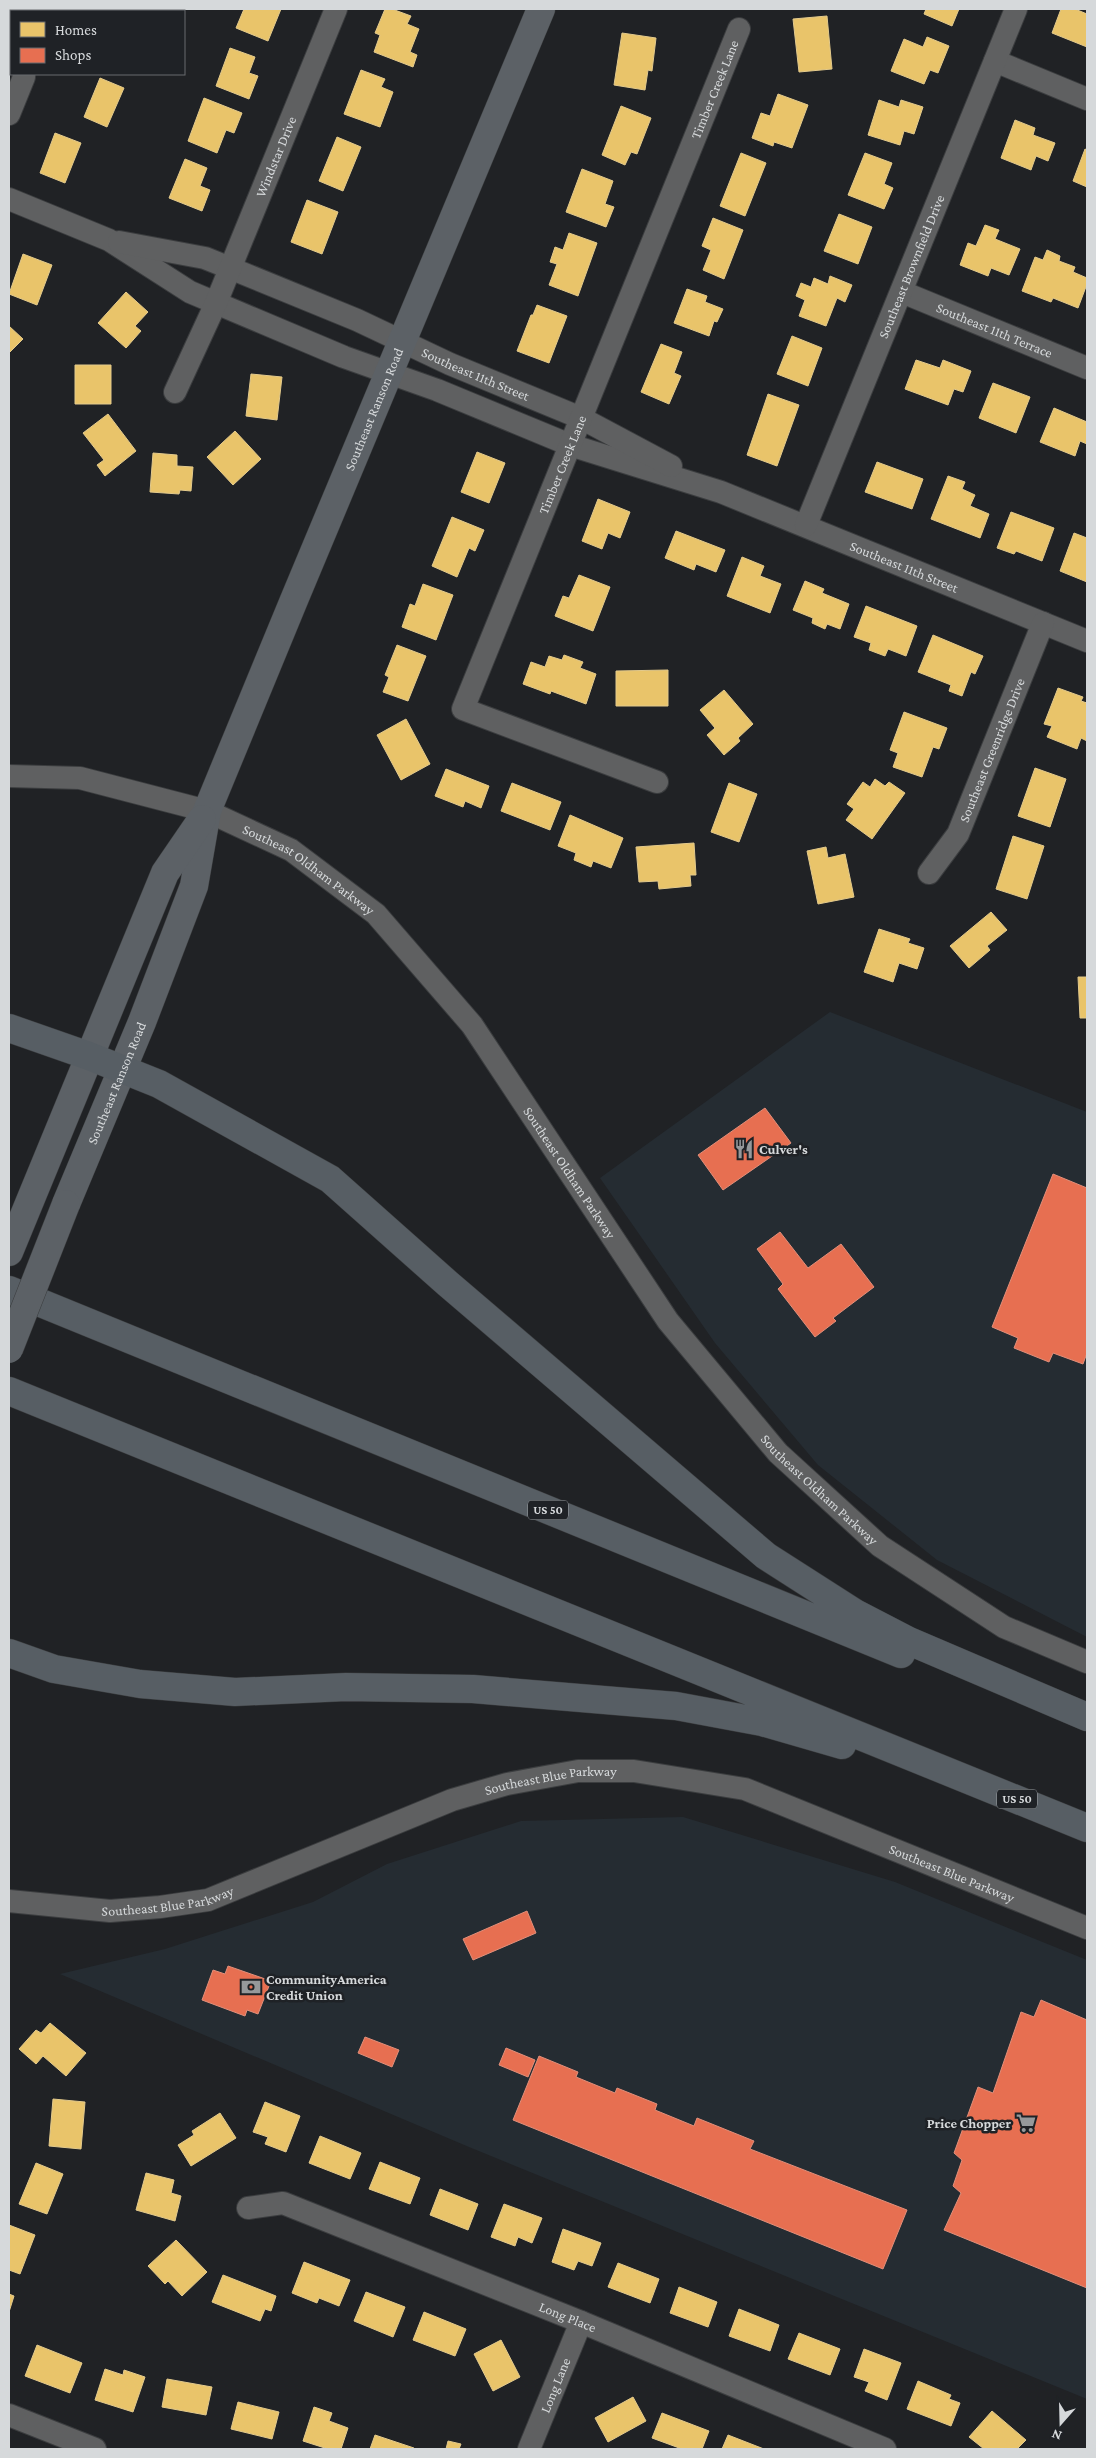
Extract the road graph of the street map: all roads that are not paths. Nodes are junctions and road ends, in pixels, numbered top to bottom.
1 (336, 9) edge
2 (541, 9) edge
3 (1016, 9) edge
4 (739, 29) dead end
5 (995, 61) junction
6 (24, 77) dead end
7 (1087, 99) edge
8 (9, 114) edge
9 (9, 199) edge
10 (109, 240) junction
11 (230, 268) junction
12 (902, 292) junction
13 (216, 303) junction
14 (403, 342) junction
15 (1087, 368) edge
16 (390, 374) junction
17 (175, 392) dead end
18 (580, 418) junction
19 (570, 445) junction
20 (721, 492) junction
21 (806, 525) junction
22 (1043, 623) junction
23 (1087, 641) edge
24 (9, 776) edge
25 (657, 782) dead end
26 (207, 811) junction
27 (929, 873) dead end
28 (9, 1028) edge
29 (89, 1056) junction
30 (122, 1068) junction
31 (9, 1252) edge
32 (9, 1290) edge
33 (9, 1348) edge
34 (9, 1391) edge
35 (9, 1653) edge
36 (1087, 1662) edge
37 (1087, 1716) edge
38 (1087, 1730) edge
39 (947, 1770) junction
40 (1087, 1828) edge
41 (9, 1901) edge
42 (1087, 1928) edge
43 (248, 2208) dead end
44 (580, 2322) junction
45 (9, 2415) edge
46 (95, 2449) edge
47 (529, 2449) edge
48 (885, 2449) edge

1 - 11 street, Windstar Drive
2 - 14 main road, Southeast Ranson Road
3 - 5 street, Southeast Brownfield Drive
4 - 18 street, Timber Creek Lane
5 - 7 street
5 - 12 street, Southeast Brownfield Drive
6 - 8 street
9 - 10 street, Southeast 11th Street
10 - 11 street, Southeast 11th Street
10 - 13 street, Southeast 11th Street
11 - 13 street, Windstar Drive
11 - 14 street, Southeast 11th Street
12 - 15 street, Southeast 11th Terrace
12 - 21 street, Southeast Brownfield Drive
13 - 16 street, Southeast 11th Street
13 - 17 street, Windstar Drive
14 - 16 main road, Southeast Ranson Road
14 - 18 street, Southeast 11th Street
16 - 19 street, Southeast 11th Street
16 - 26 main road, Southeast Ranson Road
18 - 19 street, Timber Creek Lane
18 - 20 street, Southeast 11th Street
19 - 20 street, Southeast 11th Street
19 - 25 street, Timber Creek Lane
20 - 21 street, Southeast 11th Street
21 - 22 street, Southeast 11th Street
22 - 23 street, Southeast 11th Street
22 - 27 street, Southeast Greenridge Drive
24 - 26 street, Southeast Oldham Parkway
26 - 29 main road, Southeast Ranson Road
26 - 30 main road, Southeast Ranson Road
26 - 36 street, Southeast Oldham Parkway
28 - 29 highway
29 - 30 highway
29 - 31 main road, Southeast Ranson Road
30 - 33 main road, Southeast Ranson Road, bridge
30 - 37 highway
32 - 38 highway, US 50
34 - 39 highway, US 50
35 - 39 highway
39 - 40 highway, US 50
41 - 42 street, Southeast Blue Parkway
43 - 44 street, Long Place
44 - 47 street, Long Lane
44 - 48 street, Long Place
45 - 46 street

